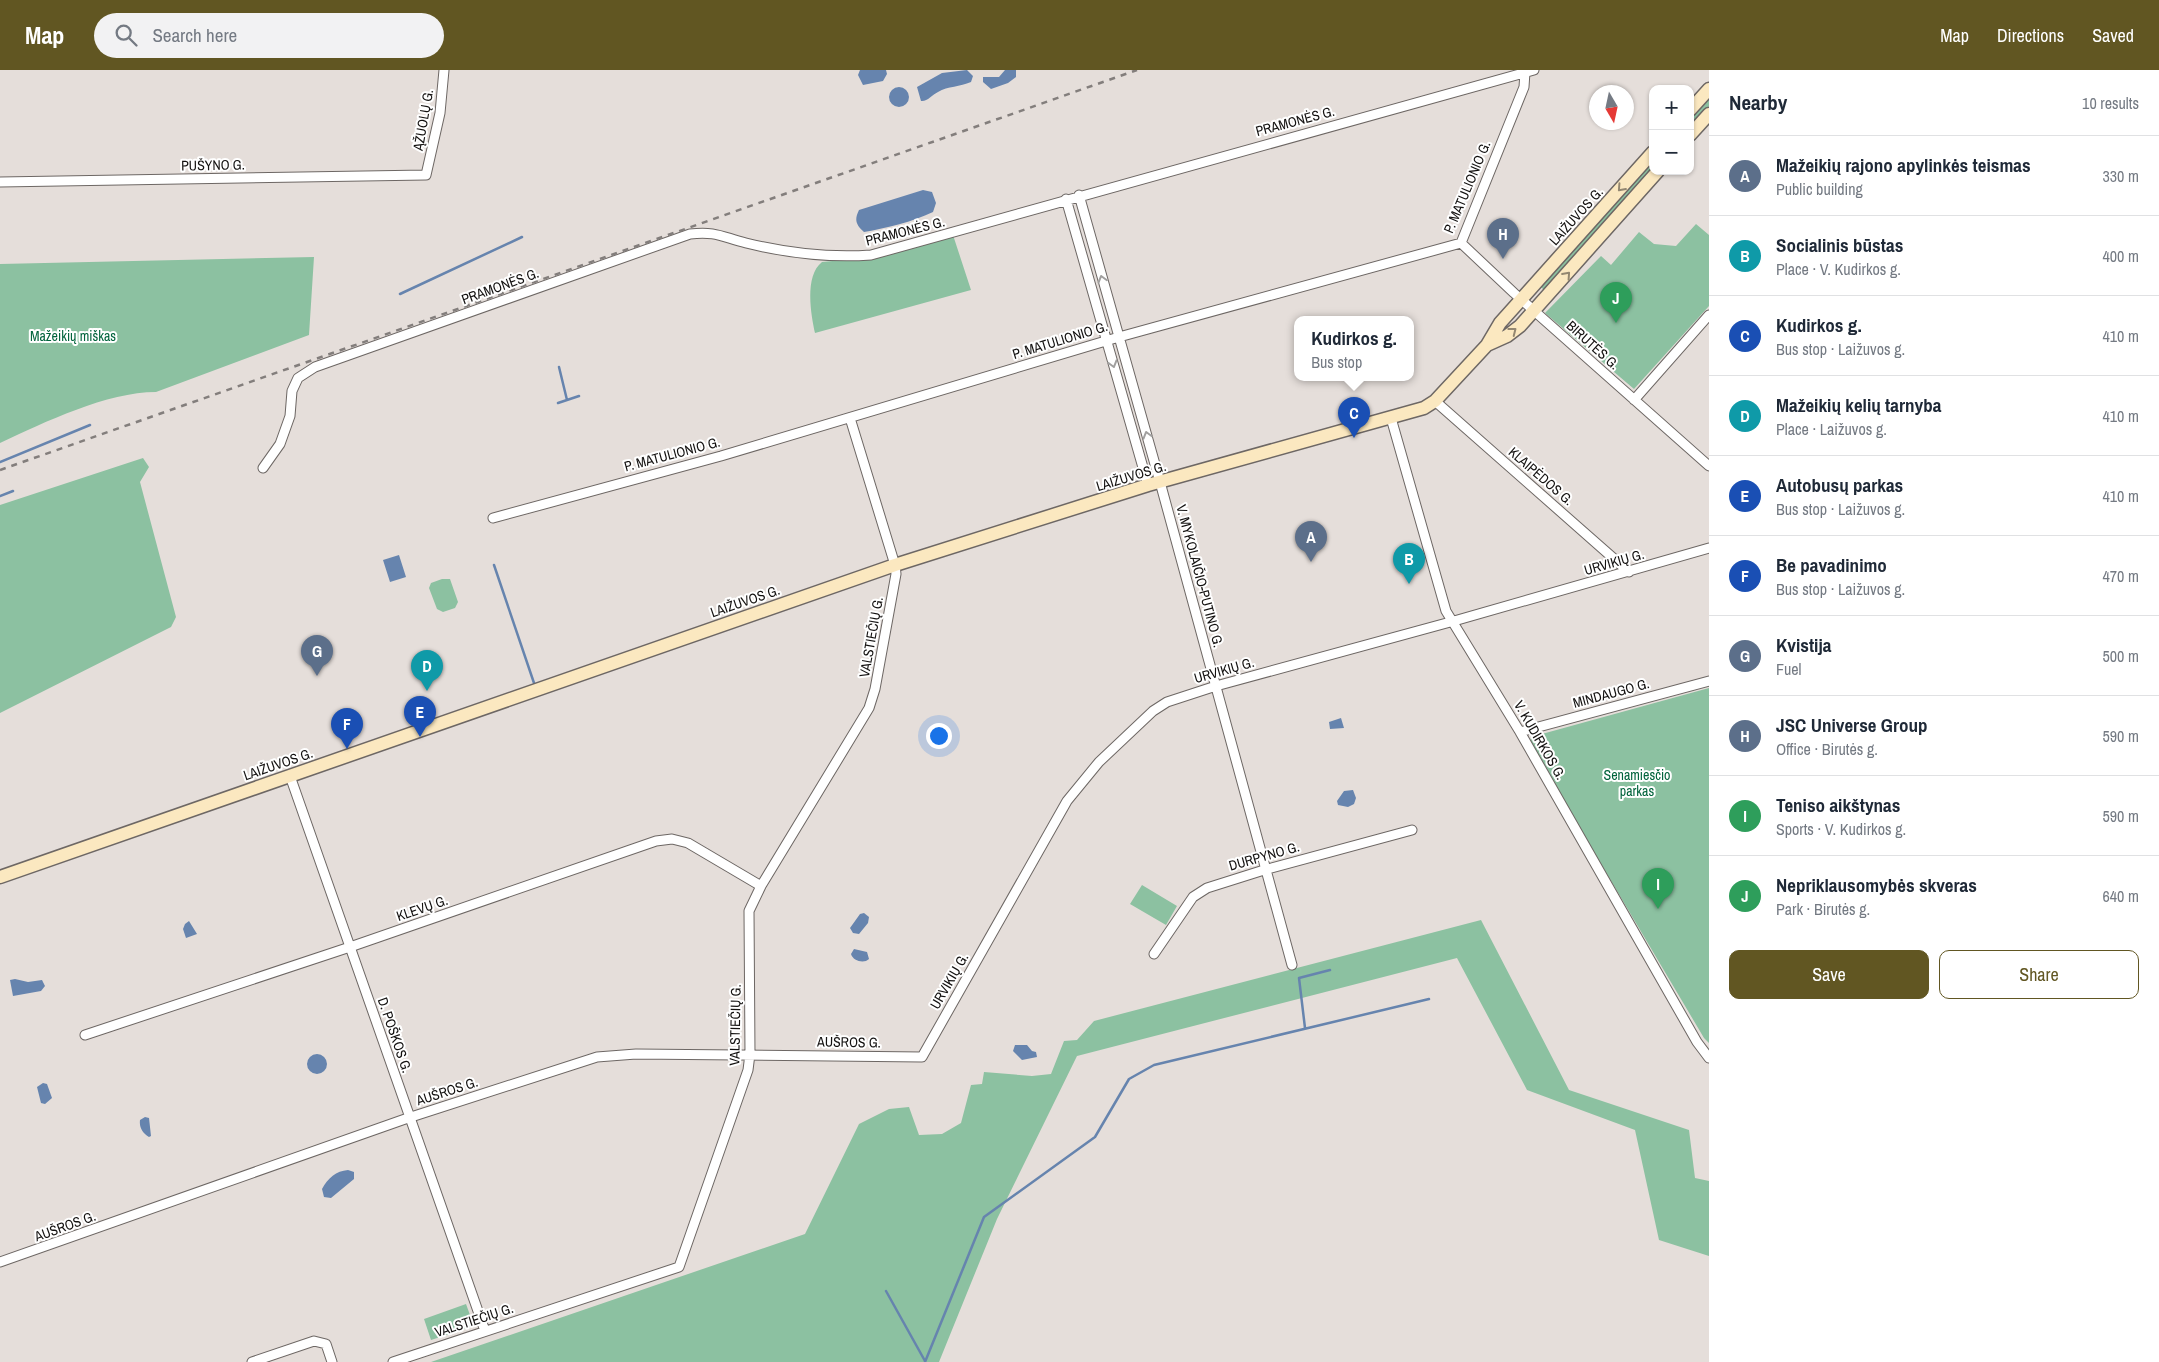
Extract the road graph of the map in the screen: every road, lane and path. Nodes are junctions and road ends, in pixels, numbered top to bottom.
1 (444, 70) edge
2 (1530, 71) edge
3 (1709, 89) edge
4 (1694, 106) edge
5 (1709, 114) edge
6 (1694, 131) edge
7 (1649, 157) edge
8 (426, 175) joint
9 (1654, 175) edge
10 (0, 182) edge
11 (1079, 195) junction
12 (1066, 199) junction
13 (1461, 243) junction
14 (1522, 300) junction
15 (1534, 311) junction
16 (1709, 315) edge
17 (1119, 337) junction
18 (1106, 340) junction
19 (1487, 345) junction
20 (1436, 400) junction
21 (1634, 400) junction
22 (850, 418) junction
23 (1391, 418) junction
24 (1709, 466) edge
25 (263, 468) dead end
26 (1154, 484) junction
27 (493, 518) dead end
28 (1709, 548) edge
29 (895, 565) junction
30 (1629, 572) junction
31 (1454, 621) junction
32 (1709, 680) edge
33 (1216, 686) junction
34 (1520, 732) junction
35 (290, 776) junction
36 (1412, 830) dead end
37 (1264, 870) junction
38 (0, 877) edge
39 (761, 886) junction
40 (350, 948) junction
41 (1154, 954) dead end
42 (1292, 965) dead end
43 (85, 1035) dead end
44 (750, 1054) junction
45 (922, 1057) joint
46 (1709, 1058) edge
47 (408, 1118) junction
48 (0, 1262) edge
49 (485, 1331) junction
50 (252, 1362) edge
51 (332, 1362) edge
52 (393, 1362) edge

1 - 8 street, ĄŽUOLŲ G.
2 - 11 street, PRAMONĖS G.
2 - 13 street, P. MATULIONIO G.
3 - 4 main road
5 - 6 main road
7 -> 14 main road, LAIŽUVOS G.
8 - 10 street, PUŠYNO G.
15 -> 9 main road
11 - 12 street, PRAMONĖS G.
17 -> 11 street, V. MYKOLAIČIO-PUTINO G.
12 - 18 street, V. MYKOLAIČIO-PUTINO G.
12 - 25 street, PRAMONĖS G.
13 - 14 street, BIRUTĖS G.
13 - 17 street, P. MATULIONIO G.
14 - 15 street, BIRUTĖS G.
14 - 19 main road, LAIŽUVOS G.
19 -> 15 main road
15 - 21 street, BIRUTĖS G.
16 - 21 street
17 - 18 street, P. MATULIONIO G.
26 -> 17 street, V. MYKOLAIČIO-PUTINO G.
18 - 22 street, P. MATULIONIO G.
18 -> 26 street, V. MYKOLAIČIO-PUTINO G.
19 - 20 main road, LAIŽUVOS G.
20 - 23 main road, LAIŽUVOS G.
20 - 30 street, KLAIPĖDOS G.
21 - 24 street, BIRUTĖS G.
22 - 27 street, P. MATULIONIO G.
22 - 29 street
23 - 26 main road, LAIŽUVOS G.
23 - 31 street, V. KUDIRKOS G.
26 - 29 main road, LAIŽUVOS G.
26 - 33 street, V. MYKOLAIČIO-PUTINO G.
28 - 30 street, URVIKIŲ G.
29 - 35 main road, LAIŽUVOS G.
29 - 39 street, VALSTIEČIŲ G.
30 - 31 street, URVIKIŲ G.
31 - 33 street, URVIKIŲ G.
31 - 34 street, V. KUDIRKOS G.
32 - 34 street, MINDAUGO G.
33 - 37 street, V. MYKOLAIČIO-PUTINO G.
33 - 45 street, URVIKIŲ G.
34 - 46 street, V. KUDIRKOS G.
35 - 38 main road, LAIŽUVOS G.
35 - 40 street, D. POŠKOS G.
36 - 37 street, DURPYNO G.
37 - 41 street, DURPYNO G.
37 - 42 street, V. MYKOLAIČIO-PUTINO G.
39 - 40 street, KLEVŲ G.
39 - 44 street, VALSTIEČIŲ G.
40 - 43 street, KLEVŲ G.
40 - 47 street, D. POŠKOS G.
44 - 45 street, AUŠROS G.
44 - 47 street, AUŠROS G.
44 - 49 street, VALSTIEČIŲ G.
47 - 48 street, AUŠROS G.
47 - 49 street, D. POŠKOS G.
49 - 52 street, VALSTIEČIŲ G.
50 - 51 street

